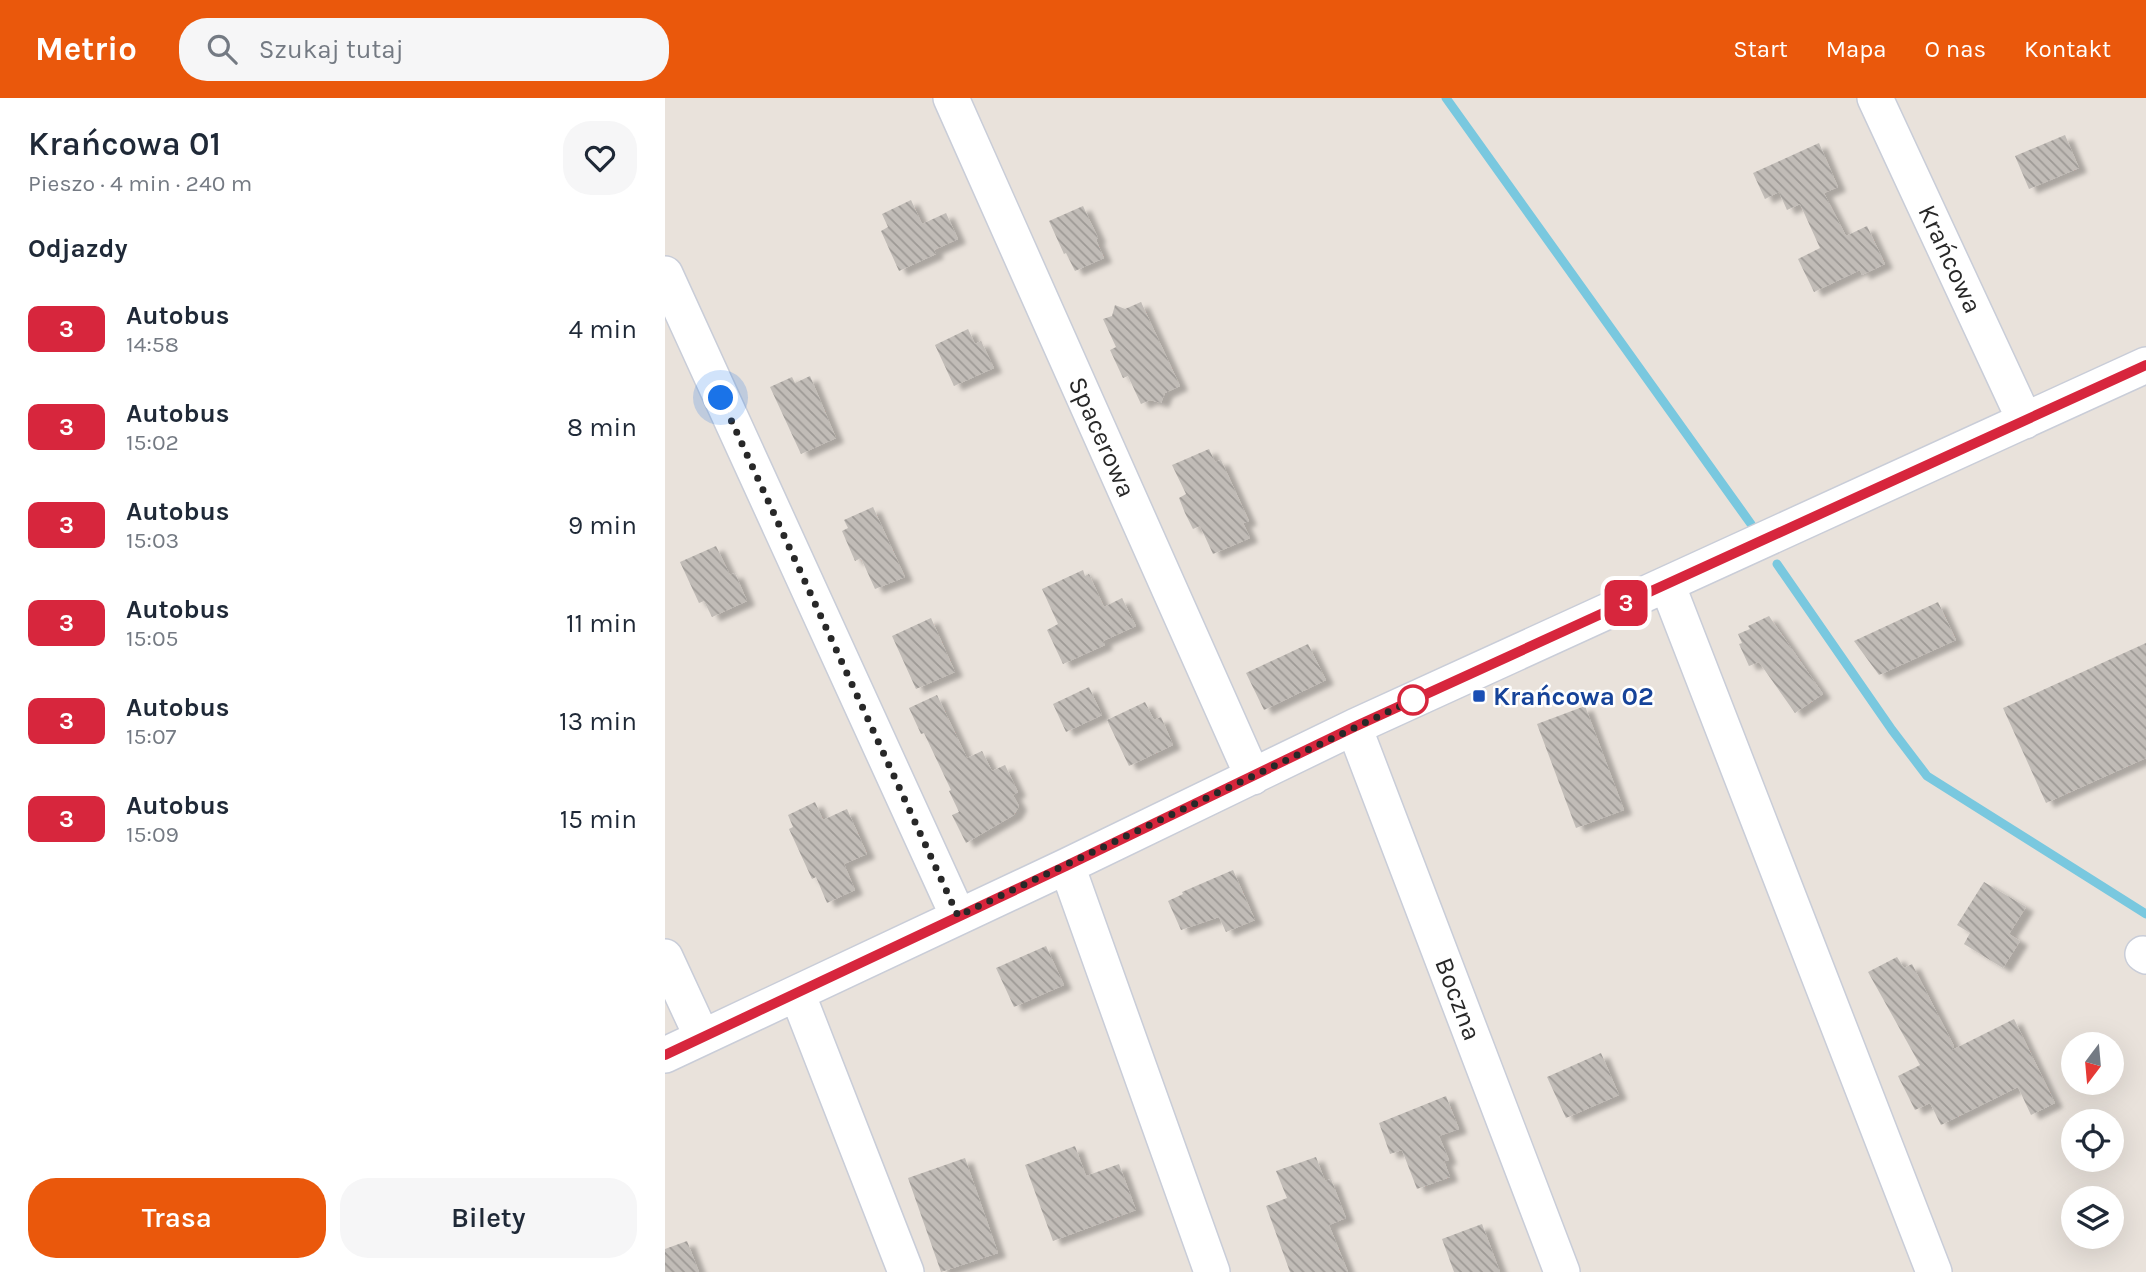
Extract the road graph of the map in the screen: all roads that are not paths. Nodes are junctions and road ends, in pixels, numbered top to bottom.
1 (951, 98) edge
2 (1875, 98) edge
3 (665, 274) edge
4 (2146, 365) edge
5 (2025, 421) junction
6 (1667, 584) junction
7 (1354, 727) junction
8 (1254, 777) junction
9 (1066, 866) junction
10 (958, 916) junction
11 (665, 957) edge
12 (797, 993) junction
13 (702, 1037) junction
14 (665, 1055) edge
15 (906, 1272) edge
16 (1212, 1272) edge
17 (1562, 1272) edge
18 (1934, 1272) edge

1 - 8 street, Spacerowa
2 - 5 street, Krańcowa
3 - 10 street
4 - 5 street
5 - 6 street
6 - 7 street
6 - 18 street
7 - 8 street
7 - 17 street, Boczna
8 - 9 street
9 - 10 street
9 - 16 street
10 - 12 street
11 - 13 street
12 - 13 street
12 - 15 street
13 - 14 street

